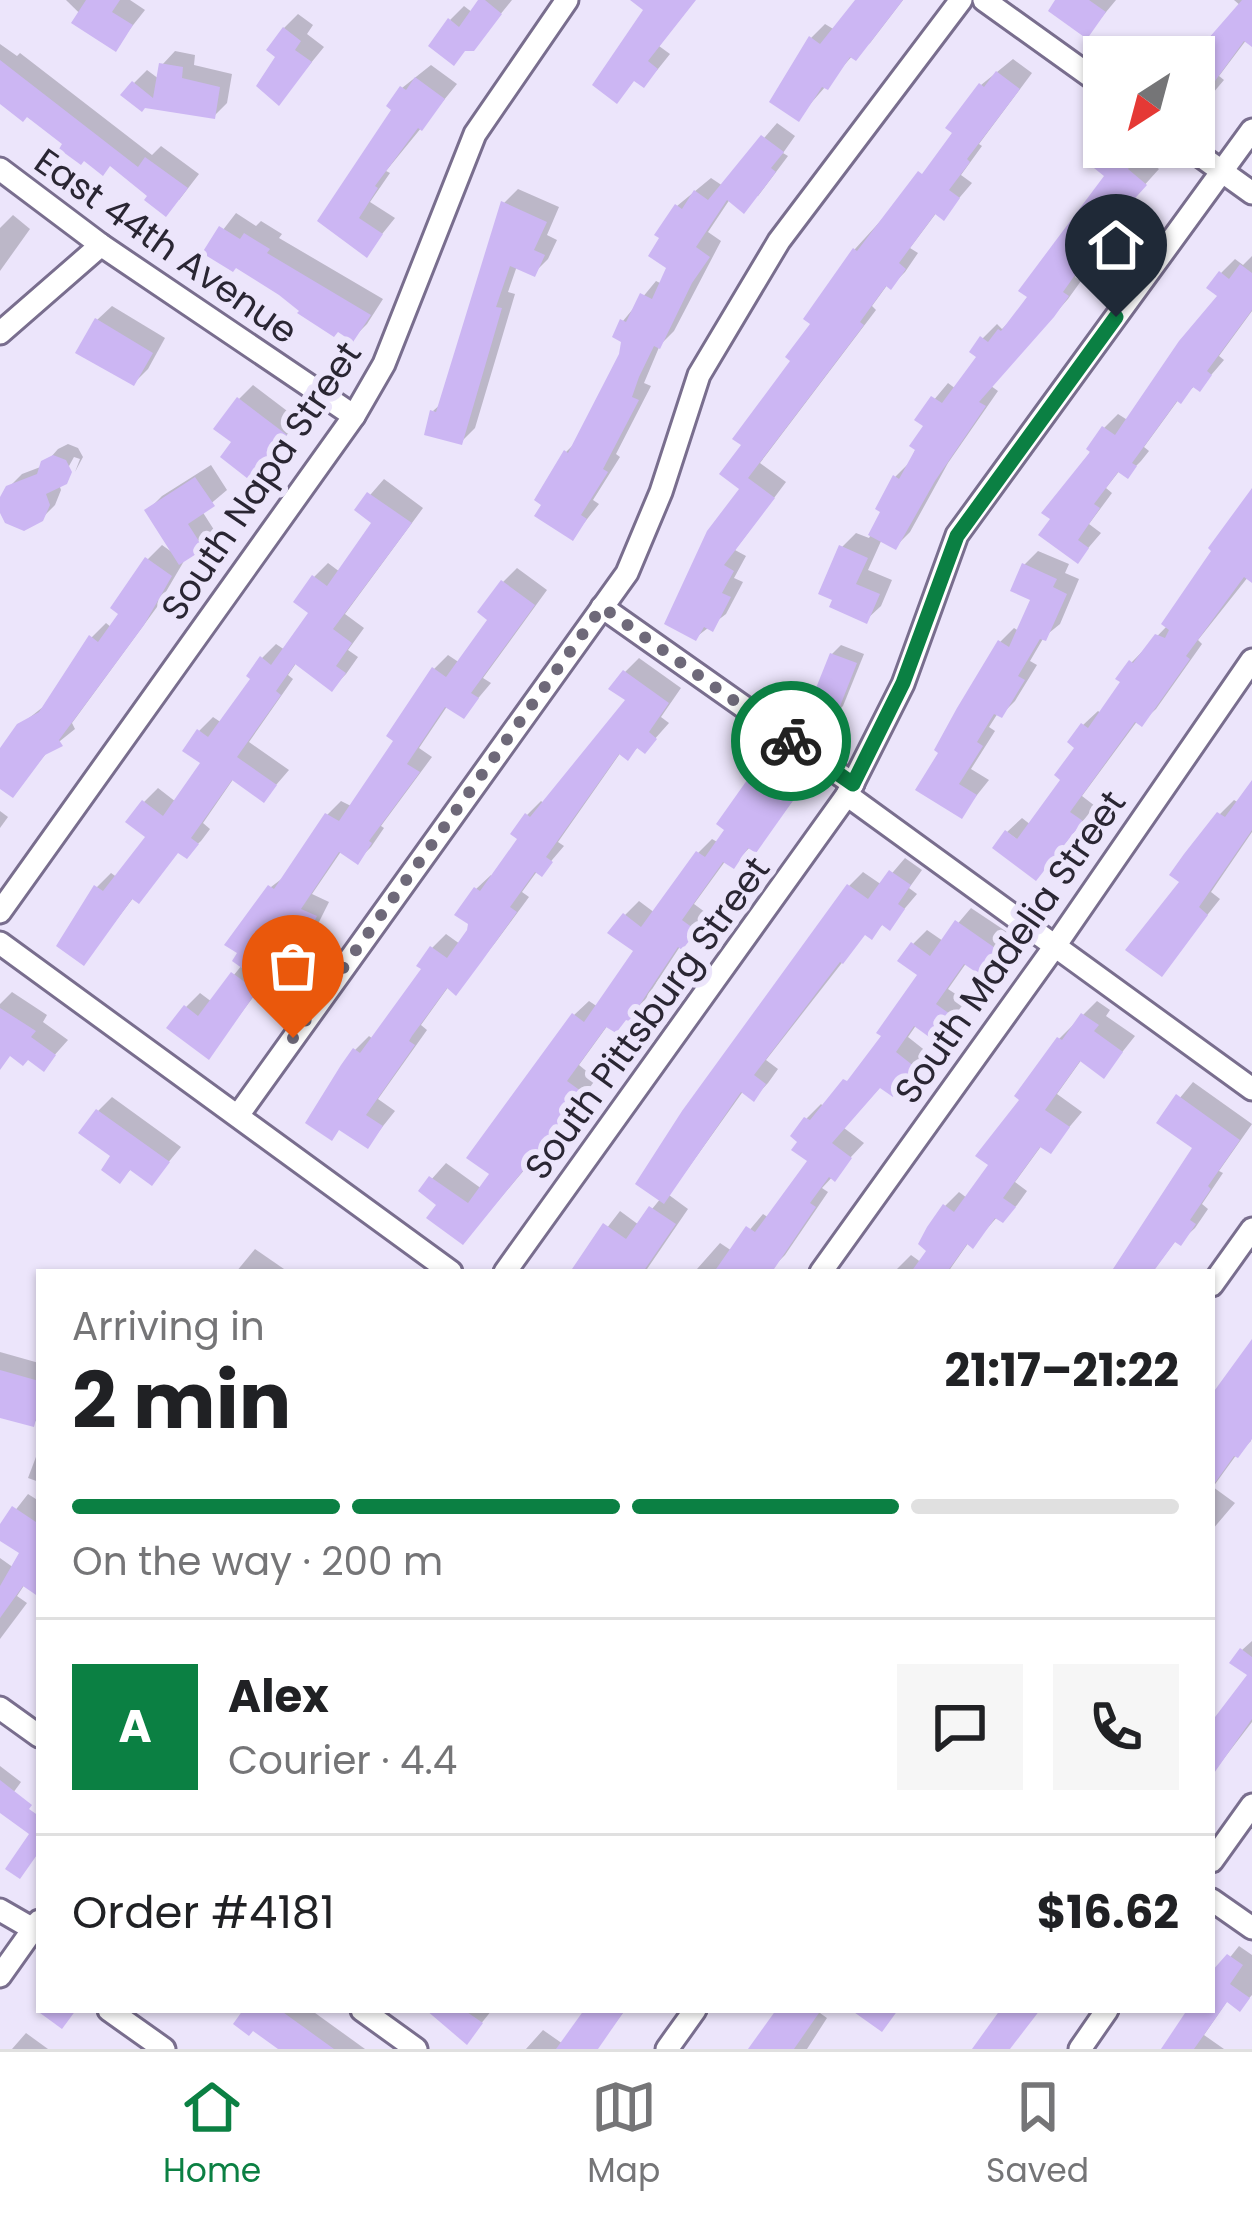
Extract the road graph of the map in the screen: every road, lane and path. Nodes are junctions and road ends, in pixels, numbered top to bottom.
1 (566, 0) edge
2 (961, 0) edge
3 (984, 0) edge
4 (1083, 71) edge
5 (1252, 130) edge
6 (1215, 166) edge
7 (0, 170) edge
8 (1222, 171) junction
9 (1252, 193) edge
10 (101, 244) junction
11 (0, 333) edge
12 (354, 416) junction
13 (602, 607) junction
14 (1252, 660) edge
15 (850, 789) junction
16 (0, 912) edge
17 (0, 943) edge
18 (1055, 946) junction
19 (1252, 1089) edge
20 (238, 1114) junction
21 (1252, 1228) edge
22 (447, 1269) edge
23 (507, 1269) edge
24 (823, 1269) edge
25 (1215, 1281) edge
26 (0, 1708) edge
27 (36, 1734) edge
28 (1252, 1804) edge
29 (1215, 1857) edge
30 (1215, 1902) edge
31 (0, 1910) edge
32 (1252, 1928) edge
33 (33, 1938) edge
34 (0, 1976) edge
35 (114, 2013) edge
36 (366, 2013) edge
37 (693, 2013) edge
38 (1105, 2013) edge
39 (164, 2049) edge
40 (416, 2049) edge
41 (667, 2049) edge
42 (1080, 2049) edge

1 - 12 street, South Napa Street
2 - 13 street
3 - 4 street
5 - 8 street, South Pittsburg Street
6 - 8 street
7 - 10 street, East 44th Avenue
8 - 9 street
8 - 15 street, South Pittsburg Street
10 - 11 street
10 - 12 street, East 44th Avenue
12 - 16 street, South Napa Street
13 - 15 street
13 - 20 street
14 - 18 street, South Madelia Street
15 - 18 street
15 - 23 street, South Pittsburg Street
17 - 20 street
18 - 19 street
18 - 24 street, South Madelia Street
20 - 22 street
21 - 25 street
26 - 27 street
28 - 29 street
30 - 32 street
31 - 33 street
33 - 34 street
35 - 39 street
36 - 40 street
37 - 41 street
38 - 42 street

